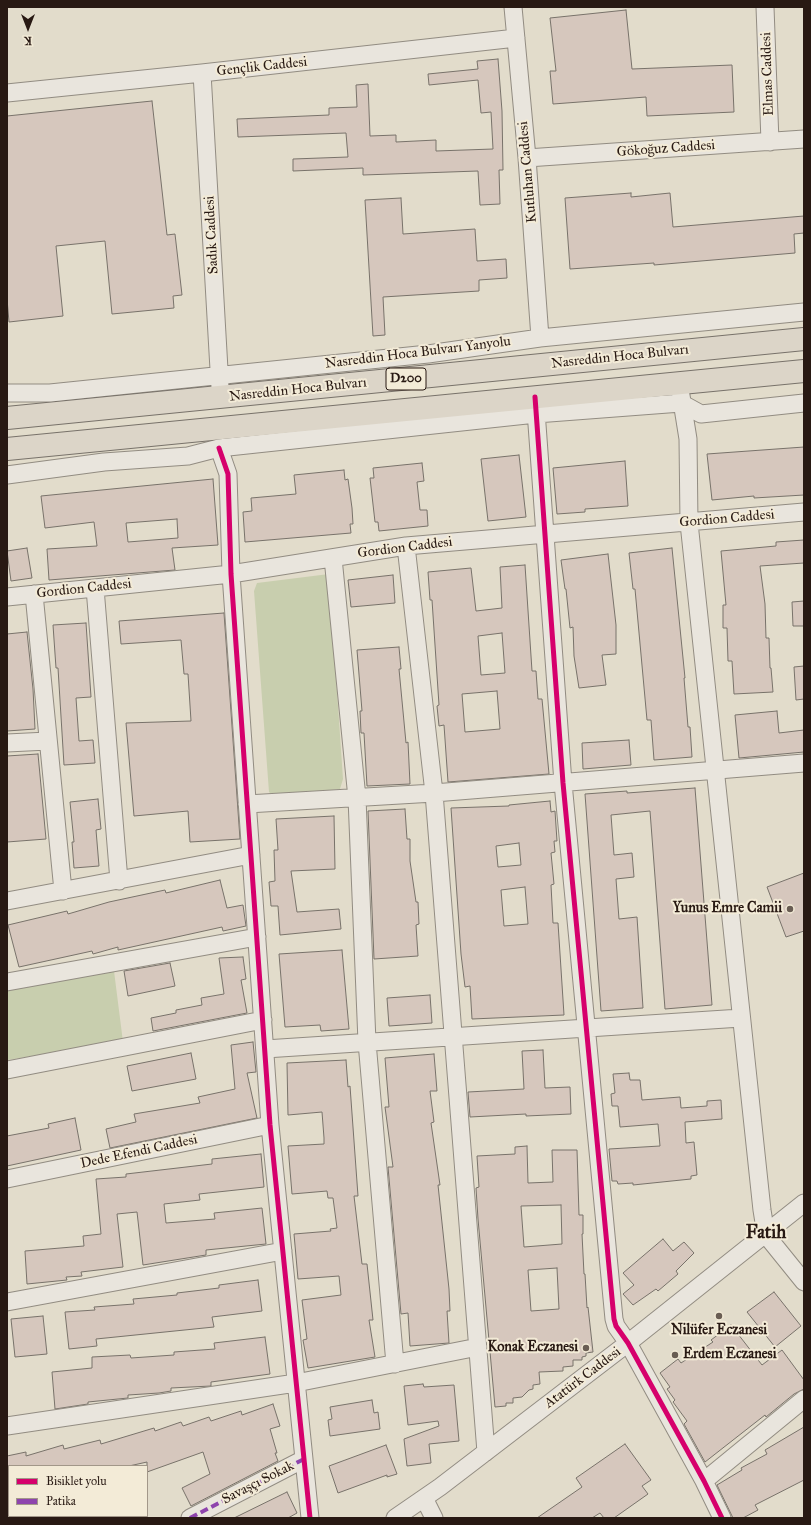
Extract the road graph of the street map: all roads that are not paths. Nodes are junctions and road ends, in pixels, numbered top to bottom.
1 (513, 7) edge
2 (765, 7) edge
3 (516, 38) junction
4 (202, 73) junction
5 (7, 92) edge
6 (804, 139) edge
7 (770, 142) junction
8 (527, 158) junction
9 (804, 312) edge
10 (540, 338) junction
11 (804, 339) edge
12 (804, 371) edge
13 (219, 376) junction
14 (7, 390) edge
15 (680, 393) junction
16 (220, 398) junction
17 (804, 403) edge
18 (535, 406) junction
19 (7, 418) edge
20 (219, 448) junction
21 (7, 449) edge
22 (7, 475) edge
23 (804, 512) edge
24 (689, 523) junction
25 (545, 535) junction
26 (406, 546) junction
27 (334, 558) junction
28 (231, 574) junction
29 (95, 588) junction
30 (34, 594) junction
31 (7, 597) edge
32 (48, 741) junction
33 (7, 743) edge
34 (804, 764) edge
35 (715, 770) junction
36 (563, 783) junction
37 (434, 793) junction
38 (357, 798) junction
39 (247, 804) junction
40 (251, 855) junction
41 (120, 881) junction
42 (63, 891) junction
43 (7, 901) edge
44 (257, 937) junction
45 (7, 982) edge
46 (741, 1018) junction
47 (263, 1020) junction
48 (586, 1028) junction
49 (453, 1037) junction
50 (367, 1042) junction
51 (265, 1048) junction
52 (7, 1070) edge
53 (270, 1125) junction
54 (7, 1179) edge
55 (804, 1203) edge
56 (766, 1235) junction
57 (283, 1251) junction
58 (804, 1282) edge
59 (7, 1302) edge
60 (628, 1343) junction
61 (478, 1347) junction
62 (395, 1364) junction
63 (296, 1383) junction
64 (804, 1399) edge
65 (7, 1426) edge
66 (486, 1452) junction
67 (304, 1459) junction
68 (704, 1481) junction
69 (424, 1498) junction
70 (190, 1518) edge
71 (310, 1518) edge
72 (396, 1518) edge
73 (434, 1518) edge
74 (722, 1518) edge

1 - 3 street, Kutluhan Caddesi
2 - 7 street, Elmas Caddesi
3 - 4 street, Gençlik Caddesi
3 - 8 street, Kutluhan Caddesi
4 - 5 street, Gençlik Caddesi
4 - 13 street, Sadık Caddesi
6 - 7 street, Gökoğuz Caddesi
7 - 8 street, Gökoğuz Caddesi
8 - 10 street, Kutluhan Caddesi
9 - 10 street, Nasreddin Hoca Bulvarı Yanyolu
10 - 13 street, Nasreddin Hoca Bulvarı Yanyolu
11 - 16 highway, Nasreddin Hoca Bulvarı / D200
12 - 15 highway, D200
13 - 14 street, Nasreddin Hoca Bulvarı Yanyolu
13 - 16 street, Sadık Caddesi
15 - 17 street
15 - 18 highway, D200
15 - 24 street
16 - 19 highway, Nasreddin Hoca Bulvarı / D200
18 - 20 street
18 - 21 highway, D200
18 - 25 street
20 - 22 street
20 - 28 street
23 - 24 street, Gordion Caddesi
24 - 25 street, Gordion Caddesi
24 - 35 street
25 - 26 street, Gordion Caddesi
25 - 36 street
26 - 27 street, Gordion Caddesi
26 - 37 street
27 - 28 street, Gordion Caddesi
27 - 38 street
28 - 29 street, Gordion Caddesi
28 - 39 street
29 - 30 street, Gordion Caddesi
29 - 41 street
30 - 31 street, Gordion Caddesi
30 - 32 street
32 - 33 street
32 - 42 street
34 - 35 street
35 - 36 street
35 - 46 street
36 - 37 street
36 - 48 street
37 - 38 street
37 - 49 street
38 - 39 street
38 - 50 street
39 - 40 street
40 - 41 street
40 - 44 street
41 - 42 street
42 - 43 street
44 - 45 street
44 - 47 street
46 - 48 street
46 - 56 street
47 - 51 street
47 - 52 street
48 - 49 street
48 - 60 street
49 - 50 street
49 - 61 street
50 - 51 street
50 - 62 street
51 - 53 street
53 - 54 street, Dede Efendi Caddesi
53 - 57 street
55 - 56 street, Atatürk Caddesi
56 - 58 street
56 - 60 street, Atatürk Caddesi
57 - 59 street
57 - 63 street
60 - 66 street, Atatürk Caddesi
60 - 68 street
61 - 62 street
61 - 66 street
62 - 63 street
63 - 65 street
63 - 67 street
64 - 68 street
66 - 69 street, Atatürk Caddesi
67 - 70 street, Savaşçı Sokak
67 - 71 street
68 - 74 street
69 - 72 street, Atatürk Caddesi
69 - 73 street

